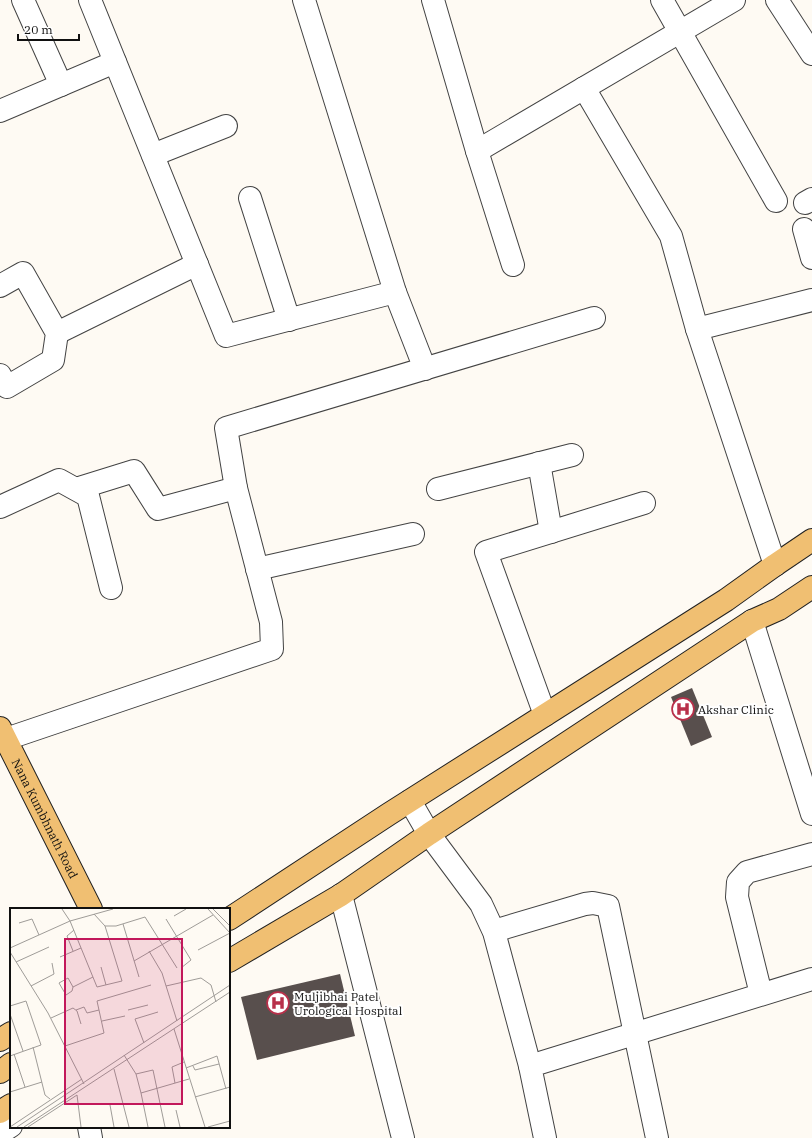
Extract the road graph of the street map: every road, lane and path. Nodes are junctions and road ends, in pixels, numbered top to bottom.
1 (23, 0) edge
2 (90, 0) edge
3 (304, 0) edge
4 (433, 0) edge
5 (662, 0) edge
6 (734, 0) edge
7 (777, 0) edge
8 (681, 30) junction
9 (812, 54) edge
10 (115, 62) junction
11 (61, 85) junction
12 (584, 88) junction
13 (0, 111) edge
14 (226, 126) dead end
15 (477, 151) junction
16 (153, 155) junction
17 (250, 198) dead end
18 (776, 201) dead end
19 (804, 229) dead end
20 (812, 258) edge
21 (197, 264) junction
22 (513, 265) dead end
23 (0, 286) edge
24 (395, 292) junction
25 (812, 300) edge
26 (594, 318) dead end
27 (288, 320) junction
28 (697, 329) junction
29 (57, 333) junction
30 (425, 369) junction
31 (0, 375) edge
32 (572, 455) dead end
33 (539, 463) junction
34 (236, 488) junction
35 (76, 489) junction
36 (438, 489) dead end
37 (644, 503) dead end
38 (0, 507) edge
39 (550, 532) junction
40 (413, 534) dead end
41 (812, 540) edge
42 (774, 565) junction
43 (257, 569) junction
44 (812, 587) edge
45 (111, 588) dead end
46 (752, 621) junction
47 (545, 715) junction
48 (3, 733) edge
49 (410, 801) junction
50 (812, 814) edge
51 (429, 834) junction
52 (812, 854) edge
53 (340, 895) junction
54 (90, 908) edge
55 (230, 918) edge
56 (494, 931) junction
57 (230, 960) edge
58 (812, 979) edge
59 (761, 994) junction
60 (636, 1033) junction
61 (10, 1034) edge
62 (0, 1040) edge
63 (10, 1065) edge
64 (530, 1066) junction
65 (0, 1072) edge
66 (7, 1113) edge
67 (89, 1128) edge
68 (0, 1133) edge
69 (90, 1138) edge
70 (403, 1138) edge
71 (545, 1138) edge
72 (657, 1138) edge

1 - 11 street
2 - 10 street
3 - 24 street
4 - 15 street
5 - 8 street
6 - 8 street
7 - 9 street
8 - 12 street
8 - 18 street
10 - 11 street
10 - 16 street
11 - 13 street
12 - 15 street
12 - 28 street
14 - 16 street
15 - 22 street
16 - 21 street
17 - 27 street
19 - 20 street
21 - 27 street
21 - 29 street
23 - 29 street
24 - 27 street
24 - 30 street
25 - 28 street
26 - 30 street
28 - 42 street
29 - 31 street
30 - 34 street
32 - 33 street
33 - 36 street
33 - 39 street
34 - 35 street
34 - 43 street
35 - 38 street
35 - 45 street
37 - 39 street
39 - 47 street
40 - 43 street
41 - 42 main road
42 - 47 main road
43 - 48 street
44 - 46 main road
46 - 50 street
46 - 51 main road
47 - 49 main road
48 - 54 main road, Nana Kumbhnath Road
49 - 51 street
49 - 55 main road
51 - 53 main road
51 - 56 street
52 - 59 street
53 - 57 main road
53 - 70 street
56 - 60 street
56 - 64 street
58 - 59 street
59 - 60 street
60 - 64 street
60 - 72 street
61 - 62 main road
63 - 65 main road
64 - 71 street
66 - 68 street
67 - 69 street

